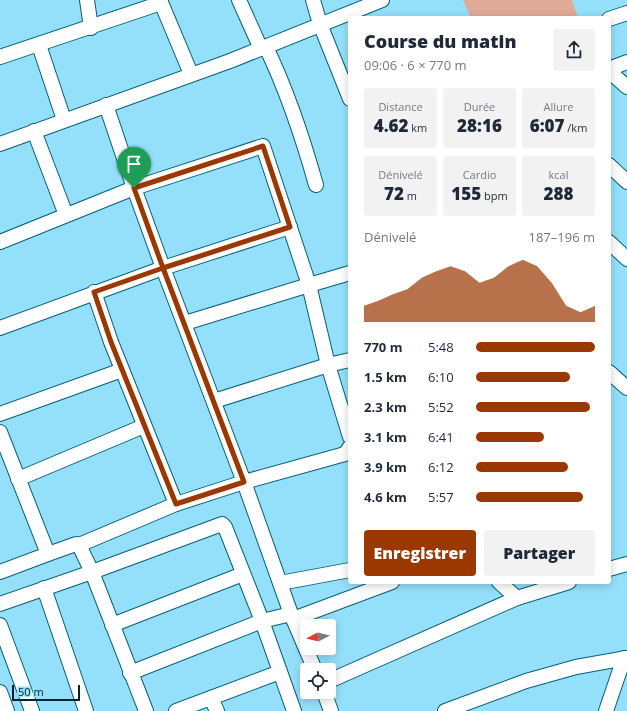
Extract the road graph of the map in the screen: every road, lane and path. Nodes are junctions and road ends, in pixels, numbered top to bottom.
1 (87, 0) edge
2 (239, 0) edge
3 (313, 0) edge
4 (382, 0) edge
5 (161, 1) edge
6 (627, 13) edge
7 (611, 18) edge
8 (320, 24) junction
9 (91, 28) junction
10 (39, 44) junction
11 (263, 48) junction
12 (0, 57) edge
13 (627, 62) edge
14 (611, 69) edge
15 (611, 72) edge
16 (191, 74) junction
17 (627, 87) edge
18 (348, 94) edge
19 (106, 105) junction
20 (64, 120) junction
21 (34, 131) junction
22 (0, 144) edge
23 (611, 167) edge
24 (627, 182) edge
25 (316, 185) dead end
26 (134, 188) junction
27 (66, 215) junction
28 (290, 227) junction
29 (0, 242) edge
30 (611, 244) edge
31 (627, 259) edge
32 (163, 268) junction
33 (348, 274) edge
34 (309, 285) junction
35 (94, 292) junction
36 (185, 323) junction
37 (0, 328) edge
38 (348, 360) edge
39 (328, 365) junction
40 (122, 370) junction
41 (611, 374) edge
42 (627, 388) edge
43 (214, 401) junction
44 (0, 414) edge
45 (144, 426) junction
46 (348, 430) edge
47 (0, 432) edge
48 (348, 450) edge
49 (18, 479) junction
50 (244, 482) junction
51 (176, 504) junction
52 (79, 545) junction
53 (48, 554) junction
54 (627, 564) edge
55 (611, 569) edge
56 (348, 570) edge
57 (0, 572) edge
58 (92, 572) junction
59 (243, 574) junction
60 (280, 583) junction
61 (386, 584) edge
62 (501, 584) edge
63 (562, 584) edge
64 (44, 588) junction
65 (517, 598) junction
66 (0, 604) edge
67 (292, 617) junction
68 (262, 621) junction
69 (0, 625) edge
70 (112, 625) junction
71 (626, 658) edge
72 (312, 663) edge
73 (130, 672) junction
74 (280, 672) junction
75 (336, 678) edge
76 (0, 692) edge
77 (211, 698) junction
78 (327, 699) edge
79 (7, 711) edge
80 (32, 711) edge
81 (86, 711) edge
82 (146, 711) edge
83 (176, 711) edge
84 (216, 711) edge
85 (294, 711) edge
86 (331, 711) edge
87 (445, 711) edge
88 (606, 711) edge

1 - 9 street
2 - 11 street
3 - 8 street
4 - 8 street
5 - 9 street
5 - 16 street
6 - 7 street
8 - 11 street
8 - 18 street
9 - 10 street
10 - 12 street
10 - 20 street
11 - 16 street
11 - 25 street
13 - 14 street
15 - 17 street
16 - 19 street
19 - 20 street
19 - 26 street
20 - 21 street
21 - 22 street
21 - 27 street
23 - 24 street
26 - 27 street
26 - 28 street
26 - 32 street
27 - 29 street
28 - 32 street
28 - 34 street
30 - 31 street
32 - 35 street
32 - 36 street
33 - 34 street
34 - 36 street
34 - 39 street
35 - 37 street
35 - 40 street
36 - 43 street
38 - 39 street
39 - 43 street
39 - 46 street
40 - 44 street
40 - 45 street
41 - 42 street
43 - 50 street
45 - 49 street
45 - 51 street
47 - 49 street
48 - 50 street
49 - 53 street
50 - 51 street
50 - 60 street
51 - 52 street
52 - 53 street
52 - 58 street
53 - 57 street
54 - 55 street
56 - 60 street
58 - 59 street
58 - 64 street
58 - 70 street
59 - 68 street
59 - 70 street
60 - 67 street
61 - 67 street
62 - 65 street
63 - 65 street
64 - 66 street
64 - 81 street
65 - 75 street
67 - 68 street
67 - 72 street
68 - 73 street
68 - 74 street
69 - 80 street
70 - 73 street
71 - 87 street
71 - 88 street
73 - 82 street
74 - 77 street
74 - 85 street
76 - 79 street
77 - 83 street
77 - 84 street
78 - 86 street

